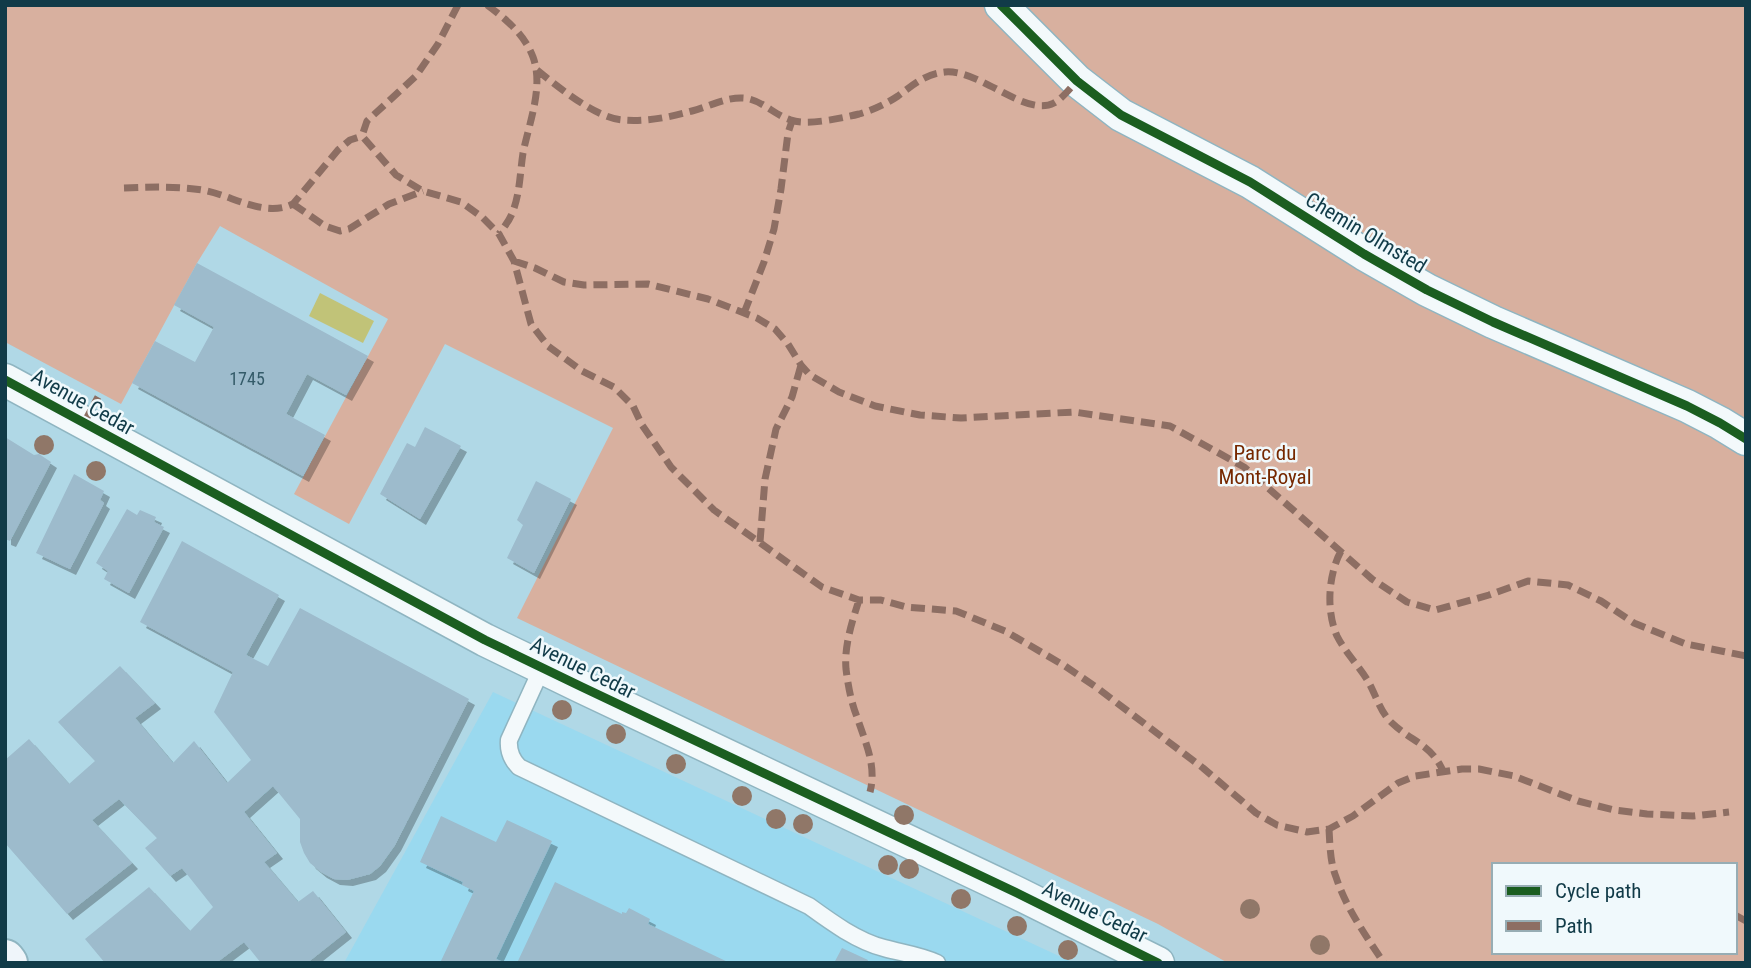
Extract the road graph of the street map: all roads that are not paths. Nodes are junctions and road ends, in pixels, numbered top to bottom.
1 (1001, 5) edge
2 (5, 380) edge
3 (1746, 439) edge
4 (542, 668) junction
5 (937, 963) edge
6 (1158, 963) edge

1 - 3 street, Chemin Olmsted
2 - 4 street, Avenue Cedar
4 - 5 lane
4 - 6 street, Avenue Cedar

